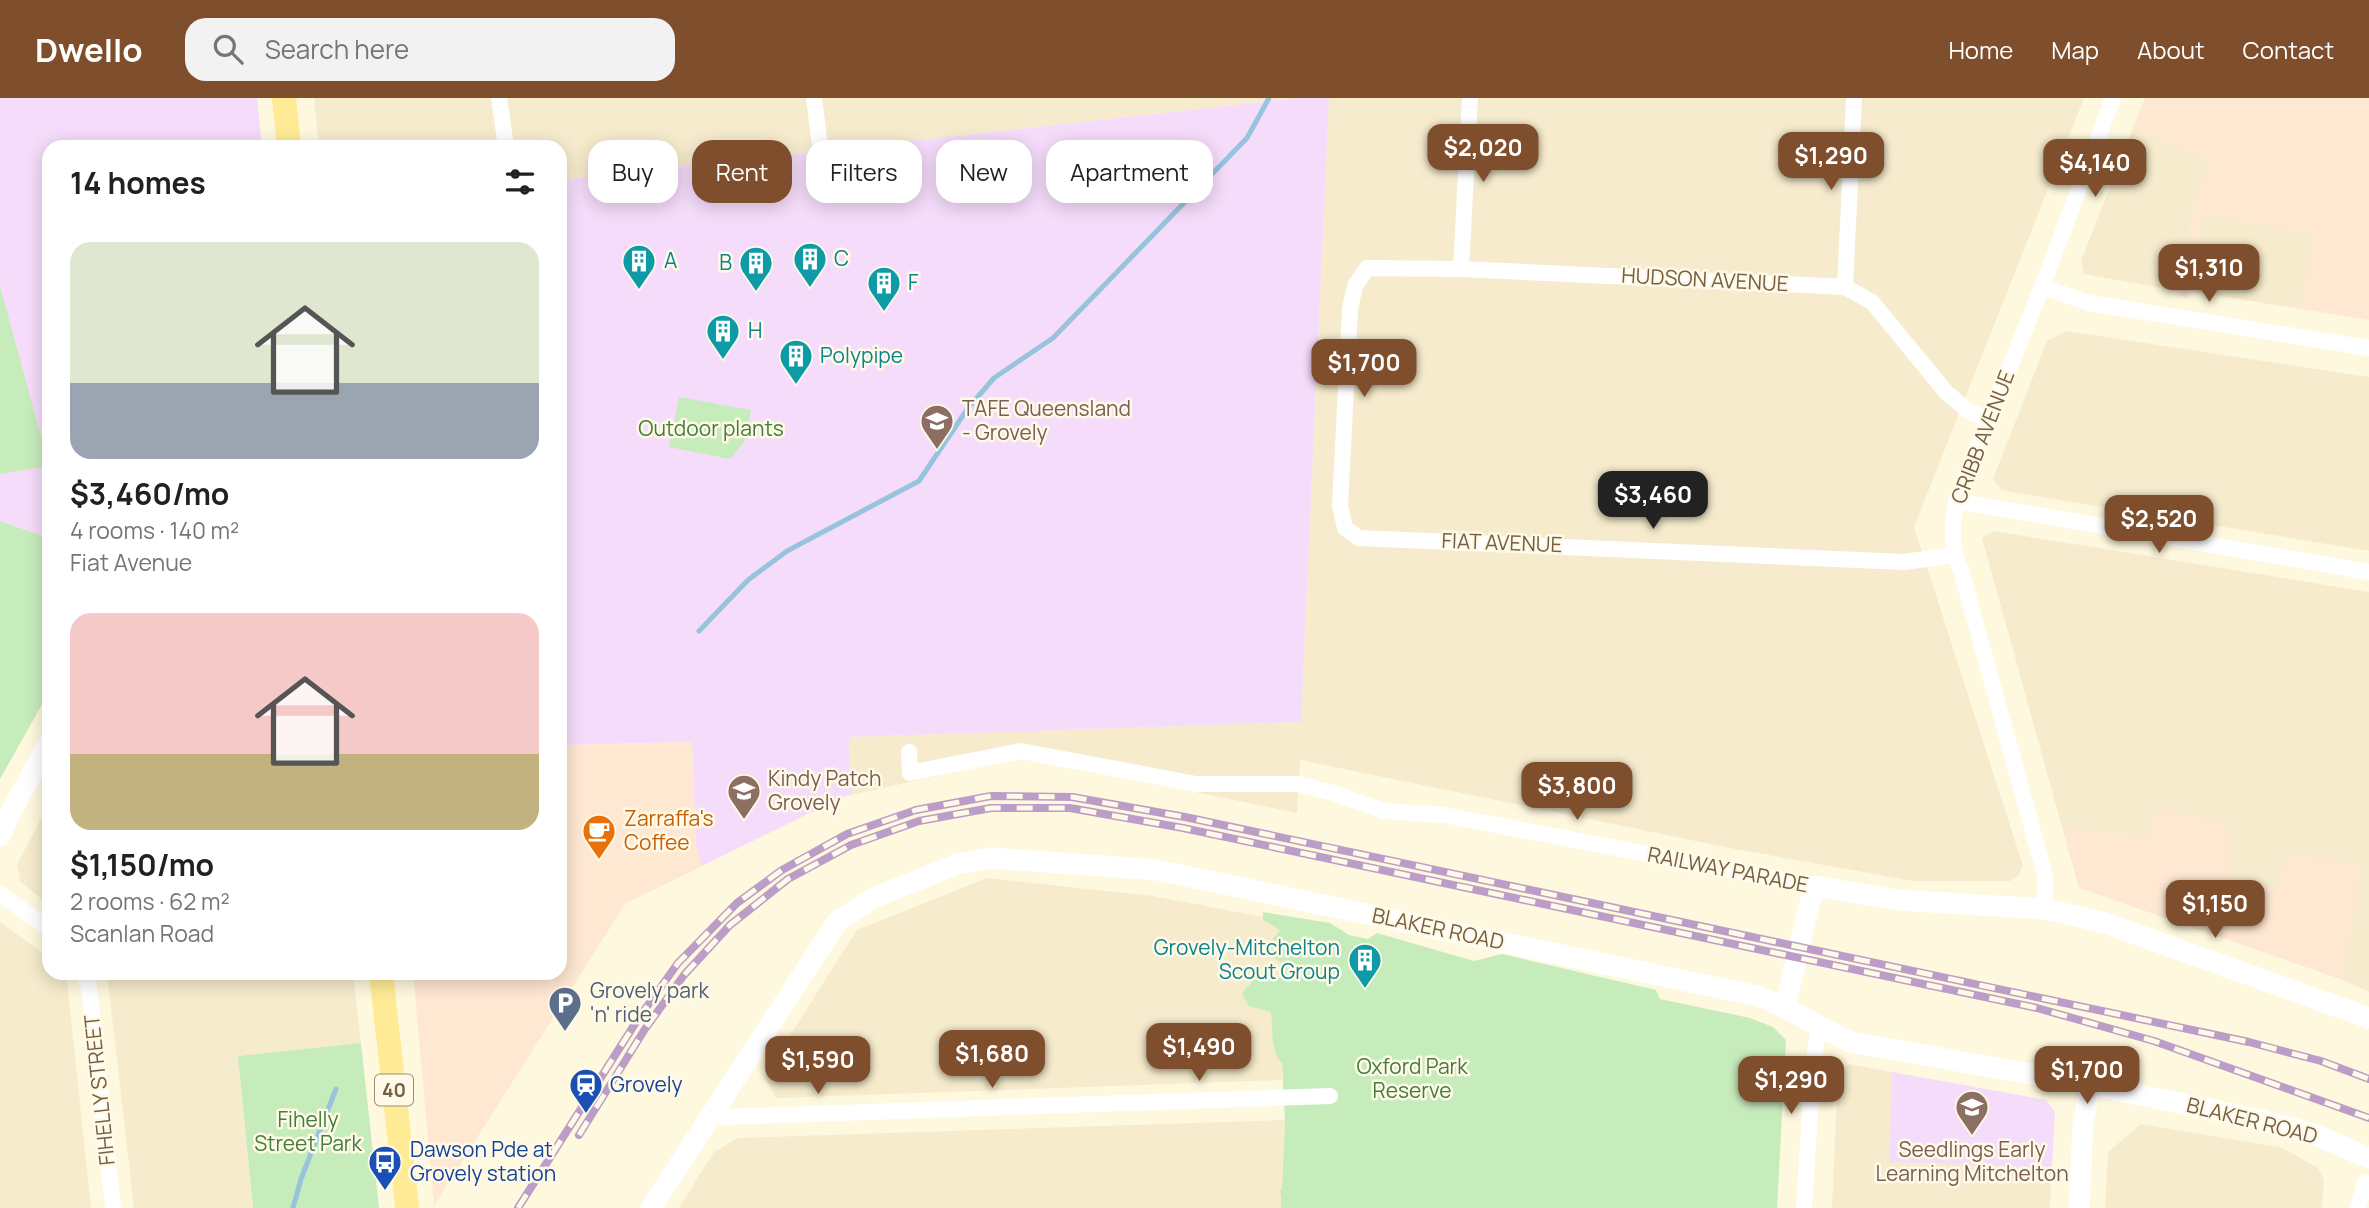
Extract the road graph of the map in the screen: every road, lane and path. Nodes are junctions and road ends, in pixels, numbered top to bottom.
1 (284, 98) edge
2 (499, 98) edge
3 (814, 98) edge
4 (1470, 98) edge
5 (1854, 98) edge
6 (2113, 98) edge
7 (288, 140) edge
8 (505, 140) edge
9 (819, 140) edge
10 (1461, 269) junction
11 (2042, 286) junction
12 (1845, 287) junction
13 (2369, 348) edge
14 (1989, 419) junction
15 (1956, 501) junction
16 (1345, 528) joint
17 (1954, 555) junction
18 (2369, 572) edge
19 (909, 752) dead end
20 (42, 756) edge
21 (0, 836) edge
22 (1814, 886) junction
23 (0, 894) edge
24 (2045, 909) junction
25 (42, 924) edge
26 (86, 980) edge
27 (382, 980) edge
28 (1786, 1006) junction
29 (2369, 1018) edge
30 (1819, 1028) junction
31 (2091, 1085) junction
32 (1330, 1096) dead end
33 (712, 1112) junction
34 (2369, 1158) edge
35 (2365, 1184) dead end
36 (113, 1208) edge
37 (407, 1208) edge
38 (651, 1208) edge
39 (1804, 1208) edge
40 (2079, 1208) edge
41 (2358, 1208) edge

1 - 7 main road
2 - 8 street
3 - 9 street
4 - 10 street
5 - 12 street
6 - 11 street, CRIBB AVENUE
10 - 12 street, HUDSON AVENUE
10 - 16 street, HUDSON AVENUE
11 - 13 street
11 - 14 street, CRIBB AVENUE
12 - 14 street, HUDSON AVENUE
14 - 15 street, CRIBB AVENUE
15 - 17 street, CRIBB AVENUE
15 - 18 street
16 - 17 street, FIAT AVENUE
17 - 24 street, CRIBB AVENUE
19 - 22 street, RAILWAY PARADE
20 - 21 street
22 - 24 street, RAILWAY PARADE
22 - 28 street
23 - 25 street
24 - 29 street, RAILWAY PARADE
26 - 36 street, FIHELLY STREET
27 - 37 main road, 40
28 - 30 street, BLAKER ROAD
28 - 33 street, BLAKER ROAD
30 - 31 street, BLAKER ROAD
30 - 39 street
31 - 34 street, BLAKER ROAD
31 - 40 street
32 - 33 street
33 - 38 street, BLAKER ROAD
35 - 41 street

